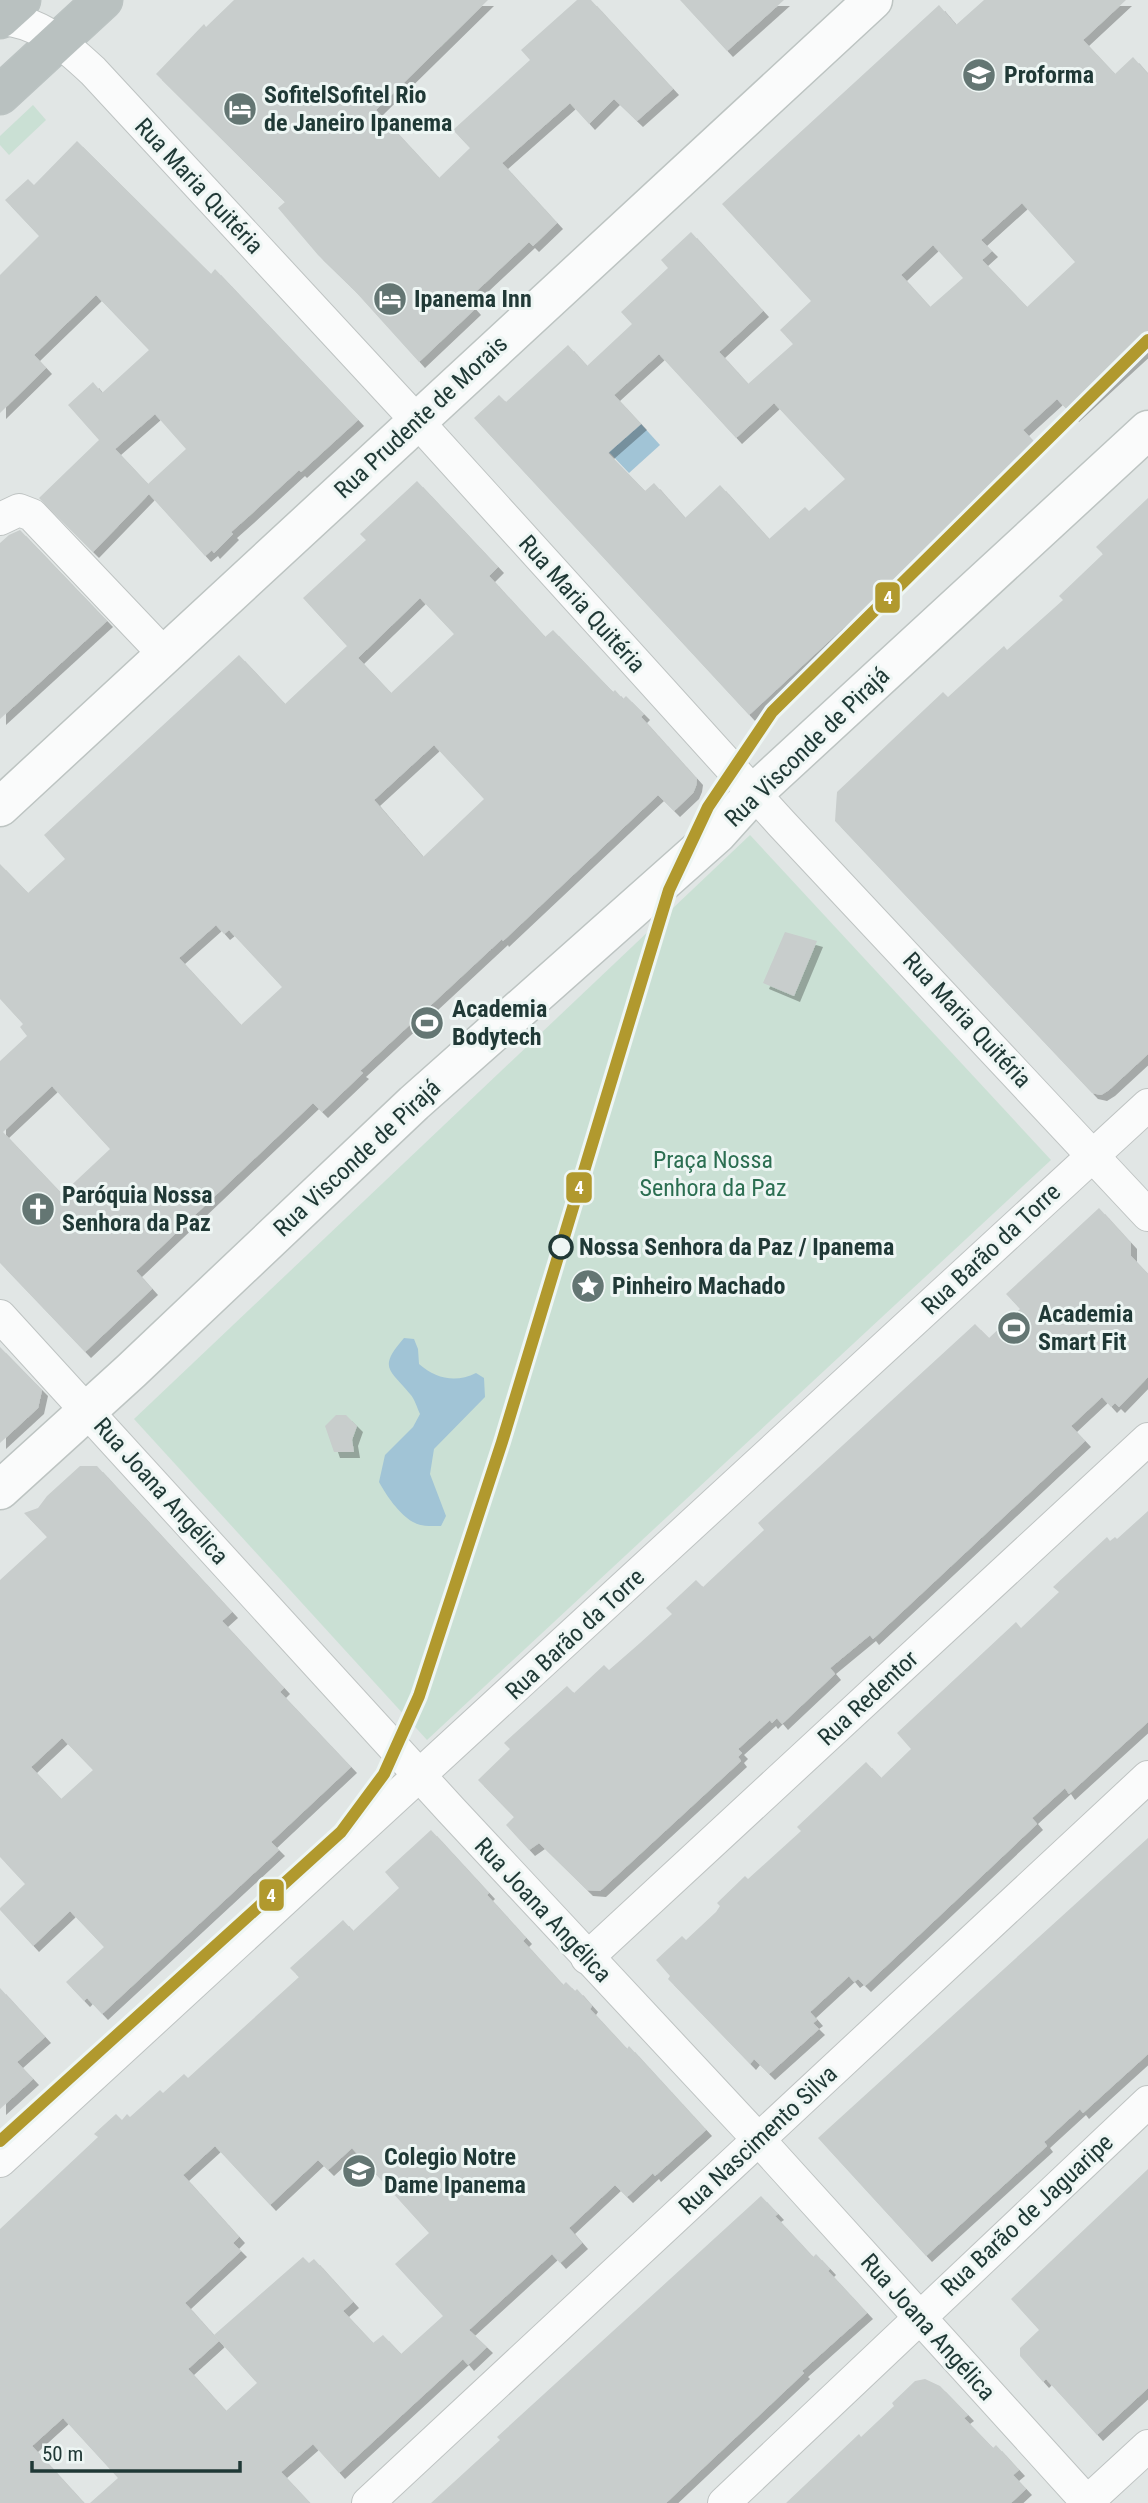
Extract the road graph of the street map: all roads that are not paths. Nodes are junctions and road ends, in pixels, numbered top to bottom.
1 (21, 0) edge
2 (103, 0) edge
3 (873, 0) edge
4 (0, 19) edge
5 (60, 40) junction
6 (0, 95) edge
7 (417, 421) junction
8 (1148, 430) edge
9 (0, 519) edge
10 (165, 655) junction
11 (754, 793) junction
12 (0, 807) edge
13 (1148, 1105) edge
14 (1093, 1156) junction
15 (1148, 1215) edge
16 (0, 1316) edge
17 (88, 1410) junction
18 (1148, 1439) edge
19 (0, 1490) edge
20 (421, 1776) junction
21 (1148, 1777) edge
22 (587, 1958) junction
23 (1148, 2102) edge
24 (759, 2140) junction
25 (0, 2161) edge
26 (918, 2318) junction
27 (1148, 2446) edge
28 (368, 2503) edge
29 (724, 2503) edge
30 (1087, 2503) edge

1 - 4 highway
2 - 5 highway
3 - 7 main road, Rua Prudente de Morais
4 - 5 street, Rua Maria Quitéria
5 - 6 highway
5 - 7 street, Rua Maria Quitéria
7 - 10 main road, Rua Prudente de Morais
7 - 11 street, Rua Maria Quitéria
8 - 11 main road, Rua Visconde de Pirajá
9 - 10 street
10 - 12 main road, Rua Prudente de Morais
11 - 14 street, Rua Maria Quitéria
11 - 17 main road, Rua Visconde de Pirajá
13 - 14 street, Rua Barão da Torre
14 - 15 street, Rua Maria Quitéria
14 - 20 street, Rua Barão da Torre
16 - 17 street, Rua Joana Angélica
17 - 19 main road, Rua Visconde de Pirajá
17 - 20 street, Rua Joana Angélica
18 - 22 street, Rua Redentor
20 - 22 street, Rua Joana Angélica
20 - 25 street, Rua Barão da Torre
21 - 24 street, Rua Nascimento Silva
22 - 24 street, Rua Joana Angélica
23 - 26 street, Rua Barão de Jaguaripe
24 - 26 street, Rua Joana Angélica
24 - 28 street, Rua Nascimento Silva
26 - 29 street, Rua Barão de Jaguaripe
26 - 30 street, Rua Joana Angélica
27 - 30 street

